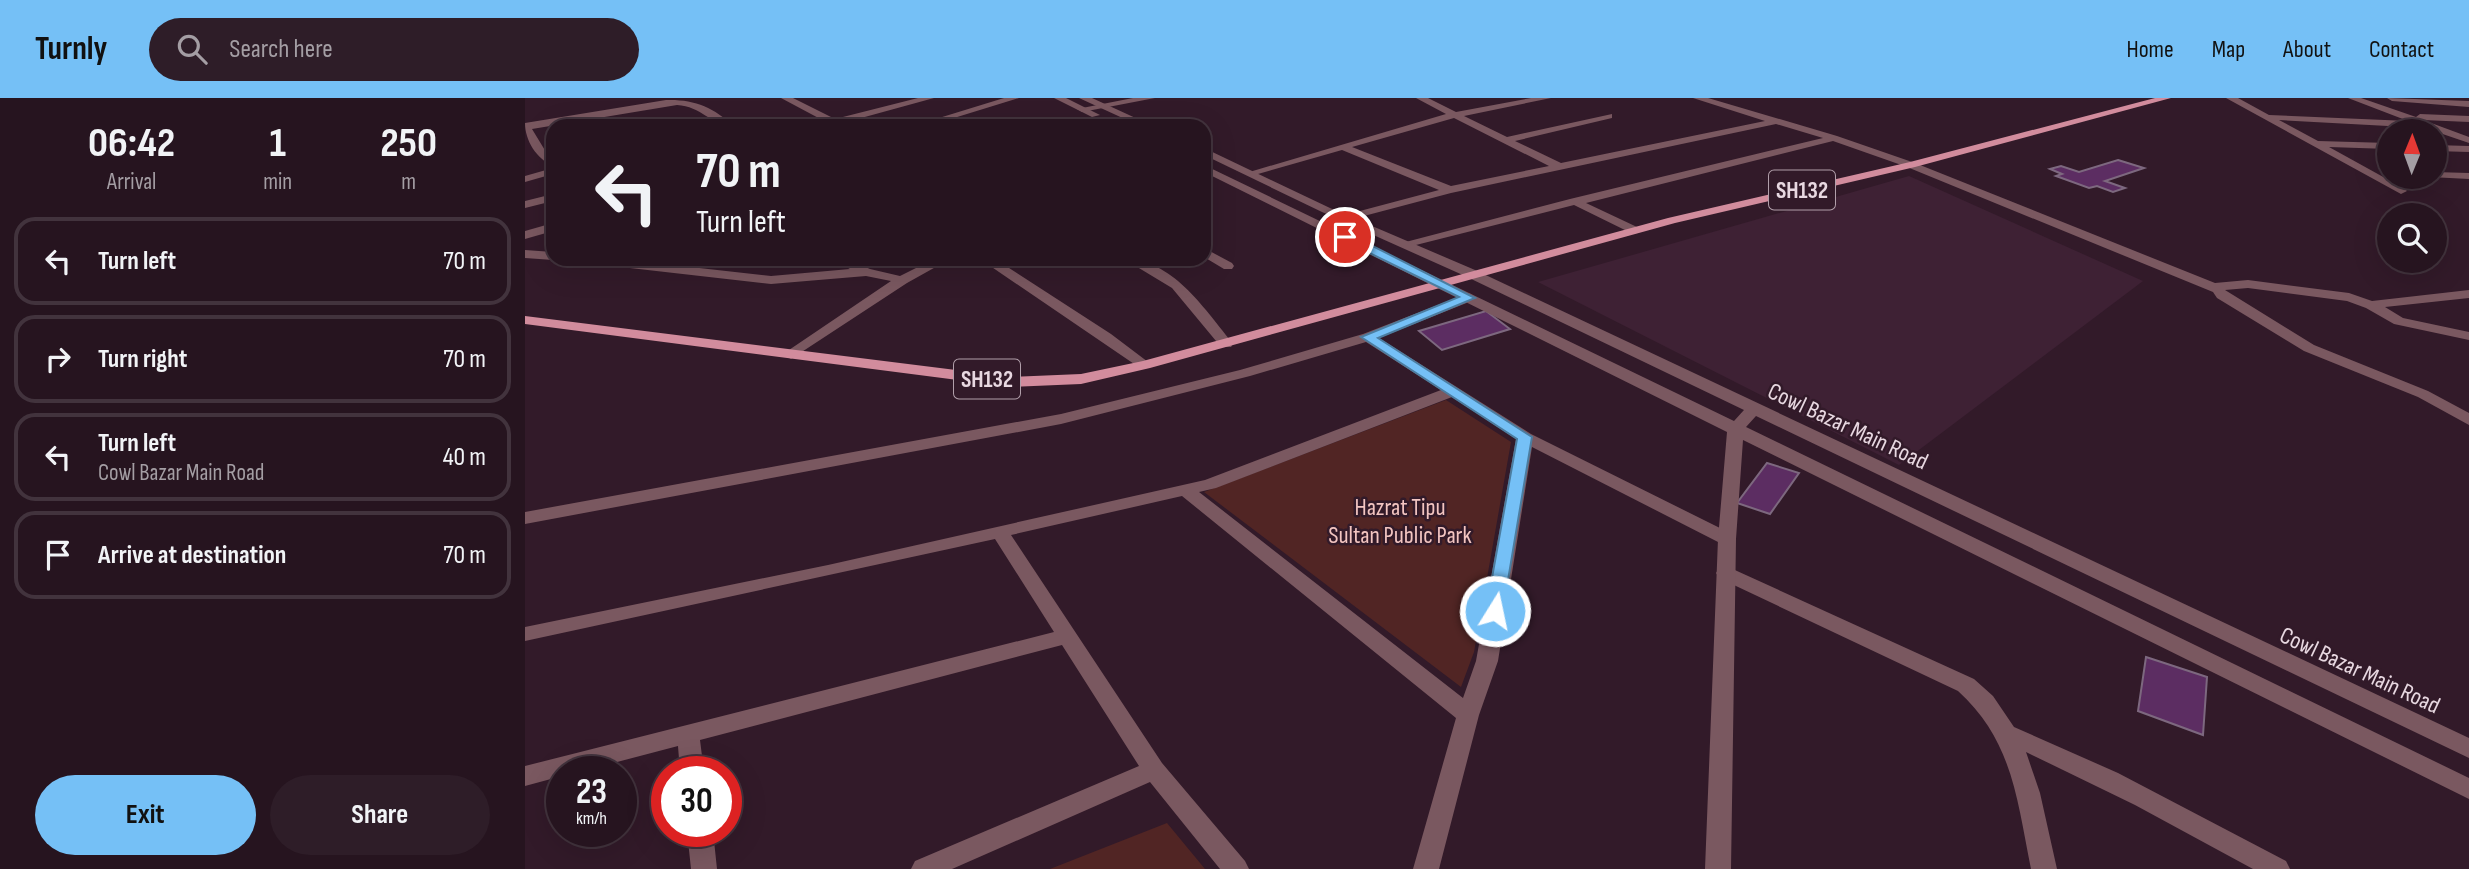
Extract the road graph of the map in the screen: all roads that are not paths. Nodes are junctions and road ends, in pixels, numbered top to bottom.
1 (786, 98) edge
2 (929, 98) edge
3 (1014, 98) edge
4 (1059, 98) edge
5 (1150, 98) edge
6 (1421, 98) edge
7 (1546, 98) edge
8 (1698, 98) edge
9 (2166, 98) edge
10 (2231, 98) edge
11 (2353, 98) edge
12 (2392, 98) edge
13 (1083, 103) edge
14 (1099, 104) junction
15 (2469, 104) edge
16 (1454, 115) junction
17 (1609, 116) dead end
18 (2265, 116) junction
19 (2398, 116) junction
20 (585, 119) edge
21 (719, 119) edge
22 (827, 119) edge
23 (850, 119) edge
24 (946, 119) edge
25 (1104, 119) edge
26 (1132, 119) edge
27 (2407, 119) edge
28 (2469, 120) edge
29 (1776, 121) junction
30 (2377, 122) edge
31 (546, 124) edge
32 (525, 126) edge
33 (2447, 132) edge
34 (1834, 138) junction
35 (2466, 138) edge
36 (1507, 140) junction
37 (2314, 144) junction
38 (2377, 146) edge
39 (1345, 148) junction
40 (2447, 148) edge
41 (2469, 149) edge
42 (1211, 154) edge
43 (546, 157) edge
44 (1911, 165) junction
45 (1560, 167) junction
46 (1211, 171) edge
47 (2365, 172) junction
48 (2377, 172) edge
49 (546, 173) edge
50 (1251, 173) junction
51 (2447, 175) edge
52 (2469, 176) edge
53 (525, 178) edge
54 (1450, 190) junction
55 (2401, 191) dead end
56 (546, 199) edge
57 (1574, 201) junction
58 (525, 205) edge
59 (1345, 218) junction
60 (546, 229) edge
61 (1633, 230) junction
62 (525, 235) edge
63 (1404, 244) junction
64 (525, 254) edge
65 (1211, 255) edge
66 (546, 256) edge
67 (648, 266) edge
68 (853, 266) edge
69 (930, 266) edge
70 (996, 266) edge
71 (1143, 266) edge
72 (1228, 266) dead end
73 (866, 272) junction
74 (1470, 273) junction
75 (902, 280) junction
76 (1439, 283) junction
77 (2218, 289) junction
78 (2469, 294) edge
79 (1469, 298) junction
80 (2371, 305) junction
81 (525, 320) edge
82 (2469, 336) edge
83 (1368, 337) junction
84 (1226, 344) junction
85 (791, 355) junction
86 (1145, 365) junction
87 (1451, 392) junction
88 (1754, 409) junction
89 (2469, 419) edge
90 (1735, 430) junction
91 (1525, 437) junction
92 (1184, 489) junction
93 (525, 519) edge
94 (1000, 532) junction
95 (1727, 539) junction
96 (1726, 573) junction
97 (525, 634) edge
98 (1068, 636) junction
99 (1468, 715) junction
100 (688, 732) junction
101 (2007, 734) junction
102 (2469, 749) edge
103 (690, 756) edge
104 (1154, 770) junction
105 (525, 776) edge
106 (2469, 789) edge
107 (701, 847) edge
108 (704, 869) edge
109 (924, 869) edge
110 (1236, 869) edge
111 (1426, 869) edge
112 (1718, 869) edge
113 (2044, 869) edge
114 (2277, 869) edge

1 - 22 street
2 - 23 street
3 - 24 street
4 - 13 street
5 - 14 street
6 - 16 street
7 - 16 street
8 - 29 street
9 - 44 main road, SH132
10 - 18 street
11 - 19 street
12 - 15 street
13 - 14 street
13 - 25 street
14 - 26 street
16 - 36 street
16 - 39 street
17 - 36 street
18 - 30 street
18 - 37 street
19 - 27 street
19 - 28 street
20 - 21 street
29 - 34 street
29 - 45 street
31 - 32 street
32 - 43 street
33 - 35 street
34 - 44 street
34 - 57 street
36 - 45 street
37 - 38 street
37 - 47 street
39 - 50 street
39 - 54 street
40 - 41 street
42 - 50 street, Cowl Bazar Main Road
44 - 61 main road, SH132
44 - 77 street
45 - 54 street
46 - 76 street
47 - 48 street
47 - 55 street
49 - 53 street
50 - 59 street, Cowl Bazar Main Road
51 - 52 street
54 - 59 street
56 - 58 street
57 - 61 street
57 - 63 street
59 - 63 street, Cowl Bazar Main Road
60 - 62 street
61 - 74 main road, SH132
63 - 74 street, Cowl Bazar Main Road
64 - 66 street
65 - 72 street
67 - 73 street
68 - 73 street
69 - 75 street
70 - 86 street
71 - 84 street
73 - 75 street
74 - 76 main road, SH132
74 - 88 street, Cowl Bazar Main Road
75 - 85 street
76 - 79 street
76 - 84 main road, SH132
77 - 80 street
77 - 89 street
78 - 80 street
79 - 83 street
79 - 90 street
80 - 82 street
81 - 85 main road, SH132
83 - 87 street
83 - 93 street
84 - 86 main road, SH132
85 - 86 main road, SH132
87 - 91 street
87 - 92 street
88 - 90 street
88 - 102 street, Cowl Bazar Main Road
90 - 95 street
90 - 106 street
91 - 95 street
91 - 99 street
92 - 94 street
92 - 99 street
94 - 97 street
94 - 98 street
95 - 96 street
96 - 101 street
96 - 112 street
98 - 100 street
98 - 104 street
99 - 111 street
100 - 103 street
100 - 105 street
101 - 113 street
101 - 114 street
104 - 109 street
104 - 110 street
107 - 108 street

